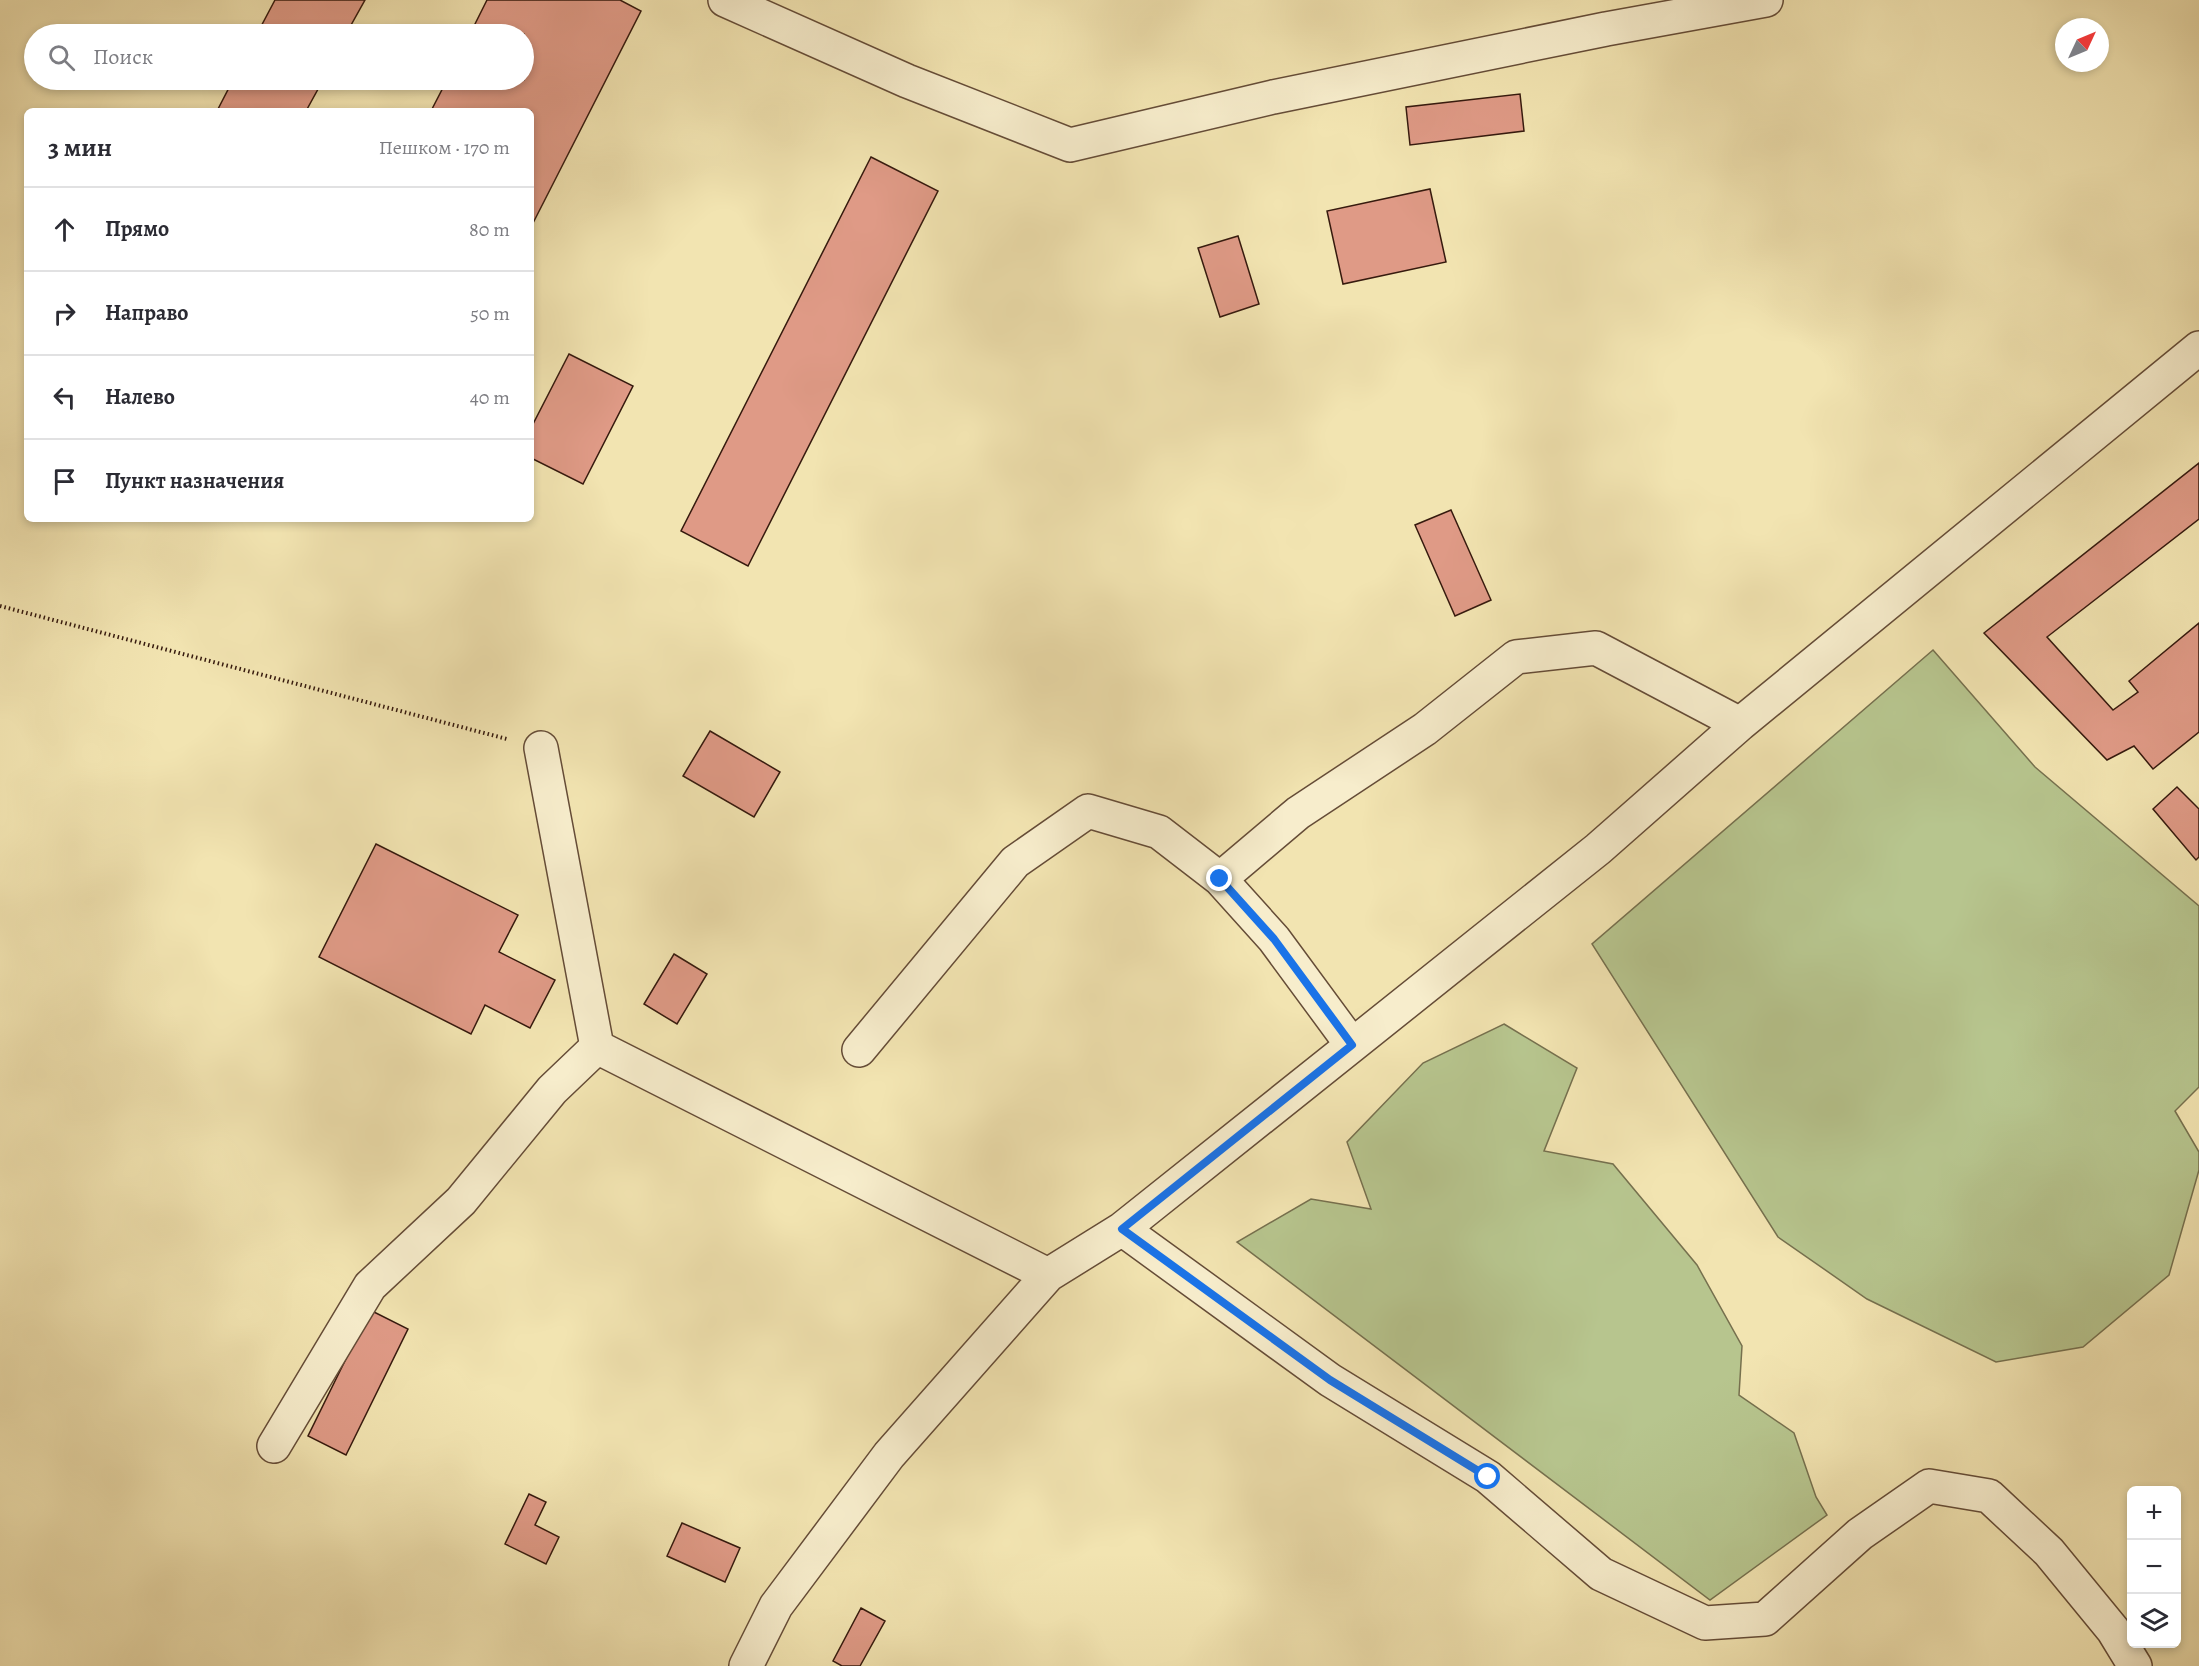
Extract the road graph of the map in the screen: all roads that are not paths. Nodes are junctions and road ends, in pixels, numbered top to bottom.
1 (725, 0) edge
2 (1766, 0) edge
3 (2199, 348) edge
4 (1740, 724) junction
5 (541, 748) road end
6 (1220, 879) junction
7 (1352, 1045) junction
8 (597, 1047) junction
9 (859, 1050) dead end
10 (1122, 1229) junction
11 (1048, 1275) junction
12 (274, 1446) dead end
13 (746, 1666) edge
14 (2135, 1666) edge

1 - 2 street
3 - 4 street
4 - 6 street
4 - 7 street
5 - 8 street
6 - 7 street
6 - 9 street
7 - 10 street
8 - 11 street
8 - 12 street
10 - 11 street
10 - 14 street
11 - 13 street

